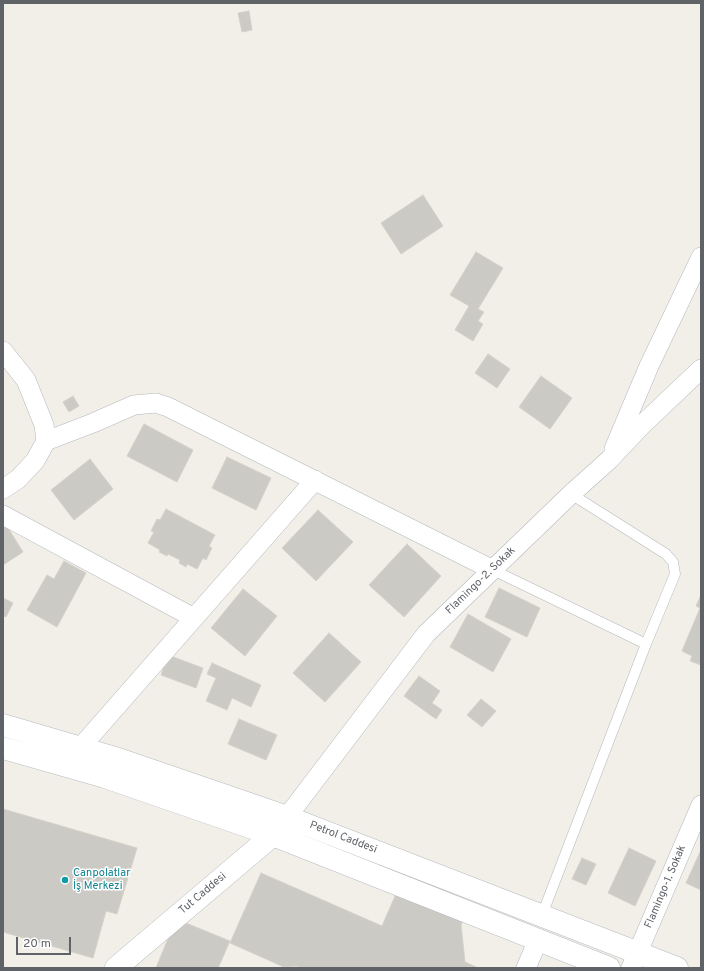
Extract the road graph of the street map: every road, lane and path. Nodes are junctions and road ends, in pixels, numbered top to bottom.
1 (701, 258) edge
2 (3, 351) edge
3 (701, 369) edge
4 (46, 441) junction
5 (609, 460) junction
6 (314, 480) junction
7 (3, 489) edge
8 (571, 494) junction
9 (3, 514) edge
10 (493, 570) junction
11 (194, 618) junction
12 (646, 644) junction
13 (3, 725) edge
14 (3, 748) edge
15 (80, 748) junction
16 (701, 806) edge
17 (287, 817) junction
18 (273, 835) junction
19 (542, 915) junction
20 (538, 940) junction
21 (634, 960) edge
22 (116, 968) edge
23 (526, 968) edge
24 (609, 968) edge
25 (677, 968) edge

1 - 5 street
2 - 4 street
3 - 5 street, Flamingo-2. Sokak
4 - 6 street
4 - 7 street
5 - 8 street, Flamingo-2. Sokak
6 - 10 street
6 - 11 street
8 - 10 street, Flamingo-2. Sokak
8 - 12 lane
9 - 11 street
10 - 12 lane
10 - 17 street, Flamingo-2. Sokak
11 - 15 street
12 - 19 lane
13 - 15 main road, Petrol Caddesi
14 - 18 main road
15 - 17 main road, Petrol Caddesi
16 - 21 street, Flamingo-1. Sokak
17 - 18 main road, Tut Caddesi
17 - 19 main road, Petrol Caddesi
18 - 20 main road
18 - 22 main road, Tut Caddesi
19 - 21 main road, Petrol Caddesi
20 - 23 street
20 - 24 main road
21 - 25 main road, Petrol Caddesi

